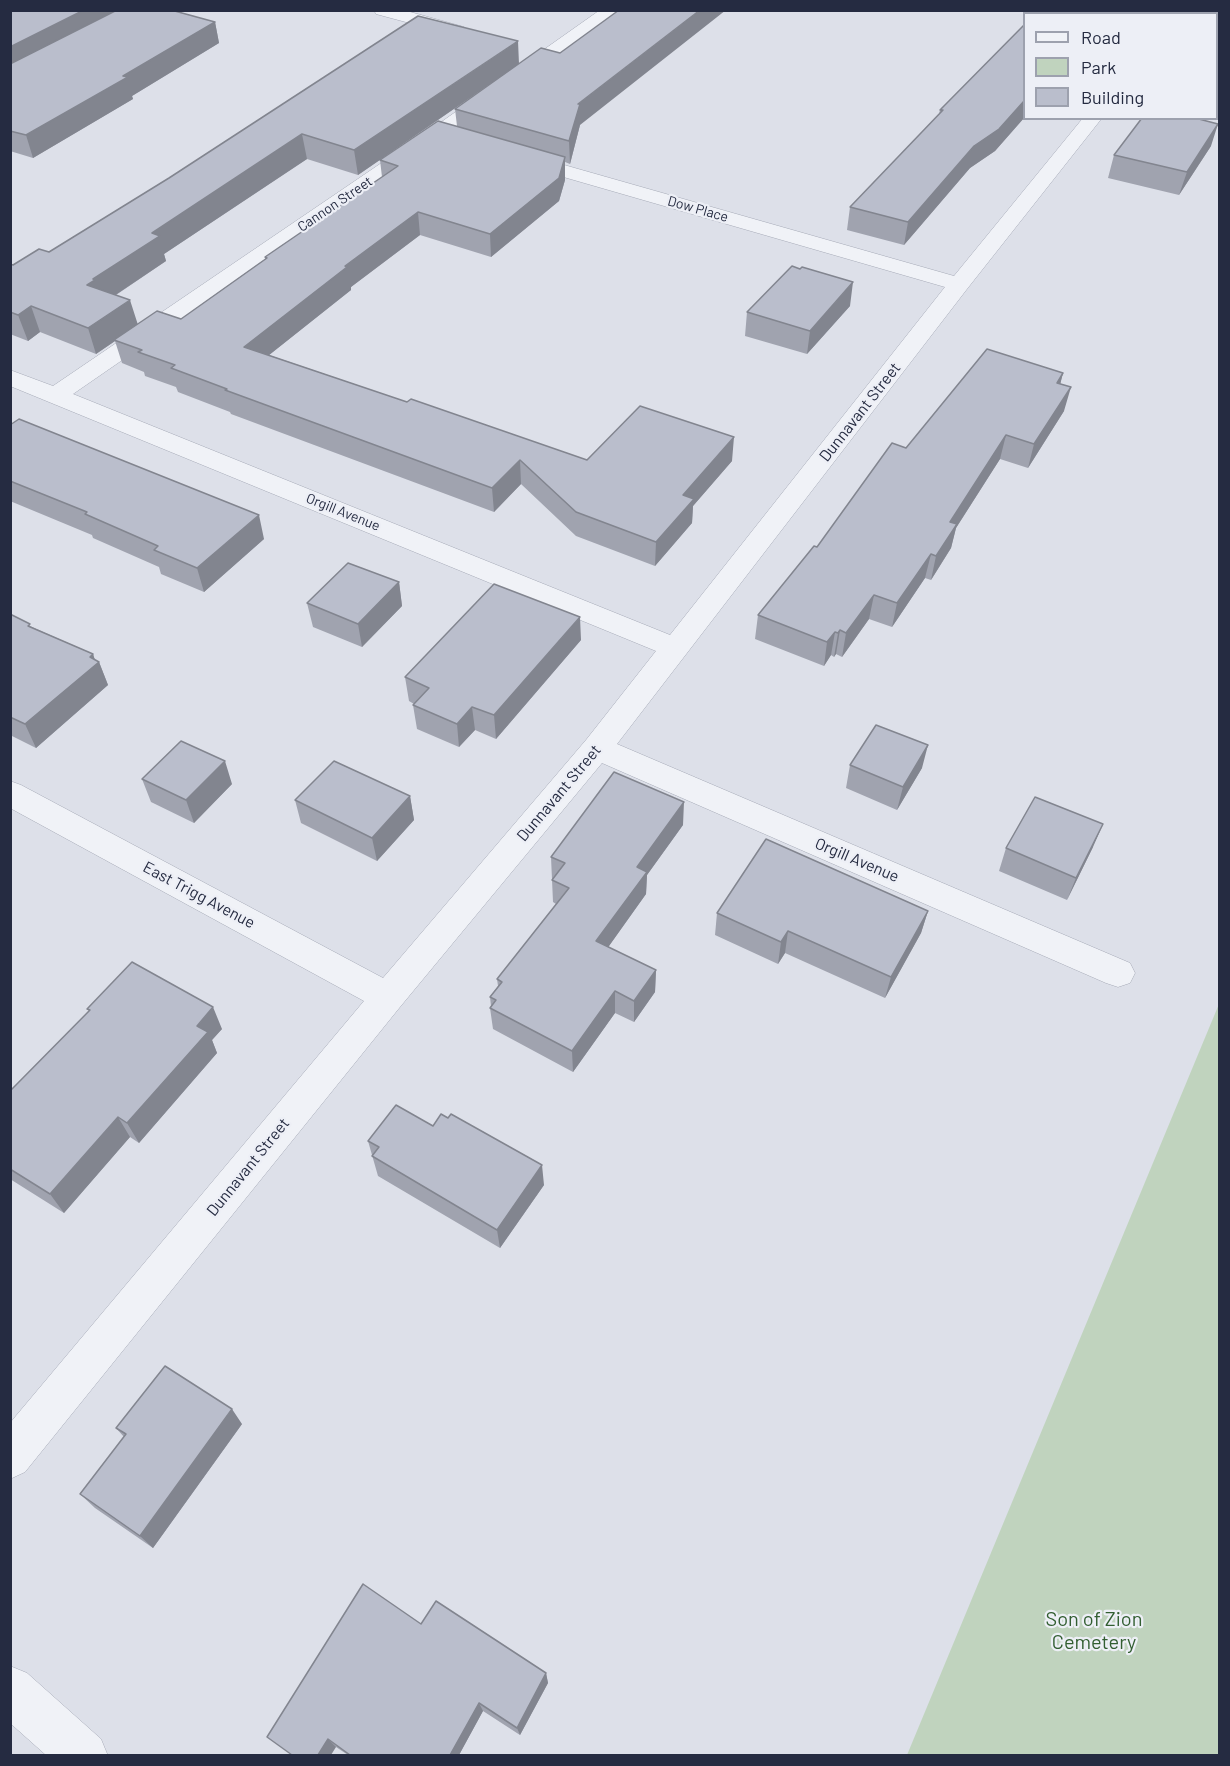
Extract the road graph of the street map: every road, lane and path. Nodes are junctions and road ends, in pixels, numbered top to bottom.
1 (381, 10) edge
2 (612, 10) edge
3 (471, 34) edge
4 (526, 48) dead end
5 (549, 54) junction
6 (1091, 120) edge
7 (437, 134) junction
8 (460, 141) edge
9 (505, 154) edge
10 (959, 284) junction
11 (10, 377) edge
12 (56, 395) junction
13 (675, 648) junction
14 (597, 748) junction
15 (10, 793) edge
16 (1118, 973) dead end
17 (388, 997) junction
18 (10, 1456) edge
19 (10, 1690) edge
20 (84, 1755) edge

1 - 3 street
2 - 5 street, Cannon Street
4 - 5 street
5 - 7 street, Cannon Street
6 - 10 street, Dunnavant Street
7 - 8 street
7 - 12 street, Cannon Street
9 - 10 street, Dow Place
10 - 13 street, Dunnavant Street
11 - 12 street, Orgill Avenue
12 - 13 street, Orgill Avenue
13 - 14 street, Dunnavant Street
14 - 16 street, Orgill Avenue
14 - 17 street, Dunnavant Street
15 - 17 street, East Trigg Avenue
17 - 18 street, Dunnavant Street
19 - 20 street

